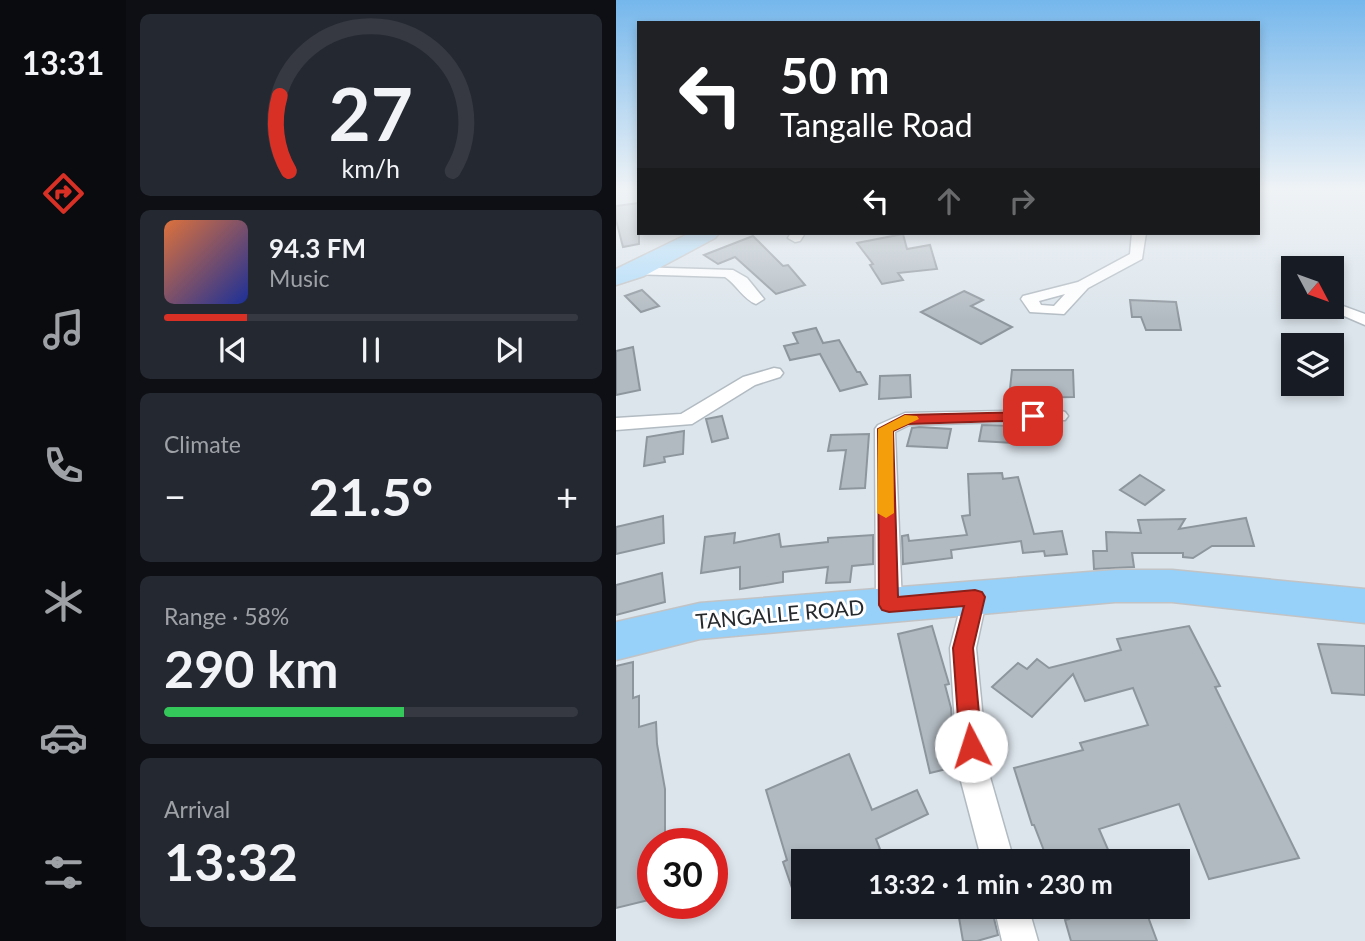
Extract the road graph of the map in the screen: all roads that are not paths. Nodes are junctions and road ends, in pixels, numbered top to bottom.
1 (703, 235) edge
2 (1139, 235) edge
3 (626, 274) edge
4 (1083, 285) dead end
5 (755, 299) dead end
6 (1344, 312) edge
7 (1365, 320) edge
8 (774, 373) dead end
9 (1058, 416) dead end
10 (616, 424) edge
11 (975, 597) junction
12 (889, 605) junction
13 (1365, 606) edge
14 (616, 641) edge
15 (995, 849) edge
16 (1014, 919) edge
17 (1020, 941) edge

1 - 3 main road
2 - 4 street
3 - 5 street
6 - 7 street
8 - 10 street
9 - 12 street
11 - 12 highway, TANGALLE ROAD
11 - 13 highway, TANGALLE ROAD
11 - 15 street
12 - 14 highway, TANGALLE ROAD
16 - 17 street

